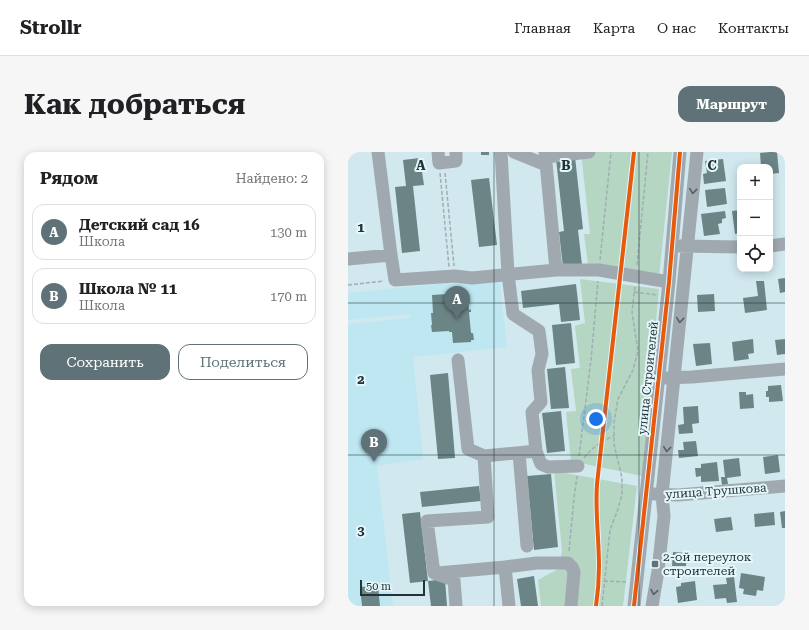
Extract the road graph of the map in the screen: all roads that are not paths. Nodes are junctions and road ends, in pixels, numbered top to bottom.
1 (378, 152) edge
2 (456, 152) edge
3 (501, 152) edge
4 (514, 152) edge
5 (589, 152) edge
6 (680, 152) edge
7 (697, 152) edge
8 (546, 158) edge
9 (440, 159) edge
10 (785, 244) edge
11 (672, 246) junction
12 (688, 246) junction
13 (773, 246) edge
14 (737, 247) edge
15 (391, 255) junction
16 (348, 260) edge
17 (556, 270) junction
18 (508, 274) junction
19 (669, 282) junction
20 (458, 360) dead end
21 (785, 369) edge
22 (658, 377) junction
23 (674, 378) junction
24 (536, 451) junction
25 (519, 453) junction
26 (484, 456) junction
27 (578, 466) road end
28 (785, 486) edge
29 (646, 494) junction
30 (662, 495) junction
31 (527, 546) dead end
32 (505, 567) junction
33 (434, 573) junction
34 (456, 606) edge
35 (509, 606) edge
36 (571, 606) edge
37 (634, 606) edge
38 (652, 606) edge

1 - 15 street
2 - 9 street
3 - 18 street
4 - 8 street
5 - 8 street
6 - 11 street, улица Строителей
7 -> 12 street
8 - 17 street
10 - 13 street
11 - 12 street
11 - 19 street, улица Строителей
12 - 14 street
12 -> 23 street
15 - 16 street
15 - 18 street
17 - 18 street
17 - 19 street
18 - 24 street
19 - 22 street, улица Строителей
20 - 26 street
21 - 23 street
22 - 23 street
22 - 29 street, улица Строителей
23 -> 30 street
24 - 25 street
24 - 27 street
25 - 26 street
25 - 31 street
26 - 33 street
28 - 30 street, улица Трушкова
29 - 30 street, улица Трушкова
29 - 37 street, улица Строителей
30 -> 38 street
32 - 33 street
32 - 35 street
32 - 36 street
33 - 34 street

